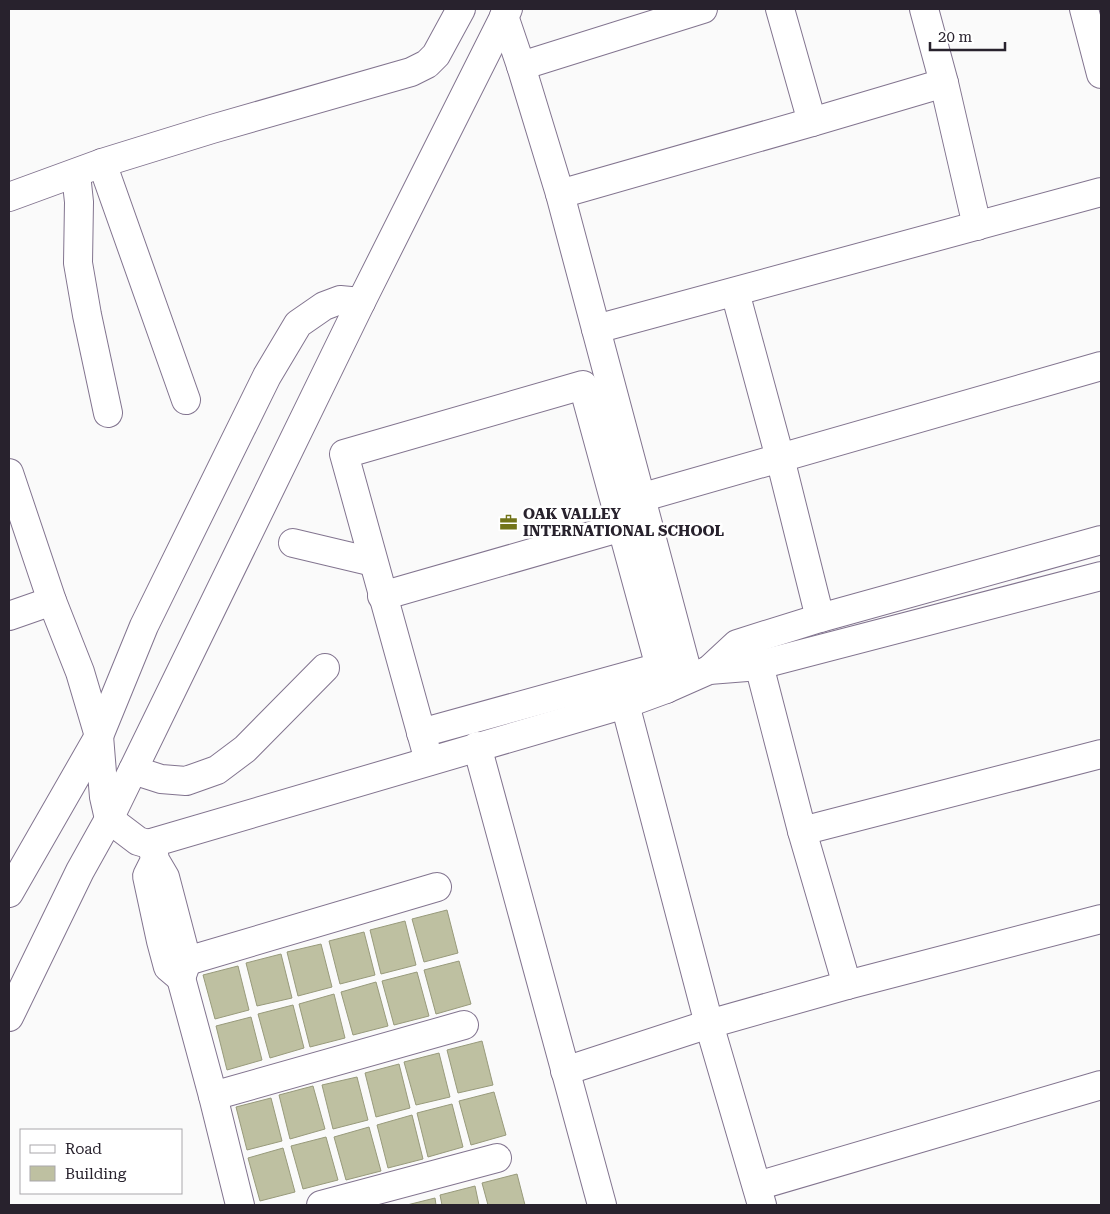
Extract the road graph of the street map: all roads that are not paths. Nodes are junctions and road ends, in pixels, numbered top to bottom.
1 (461, 9) edge
2 (703, 9) edge
3 (780, 9) edge
4 (924, 9) edge
5 (1084, 9) edge
6 (506, 12) edge
7 (1096, 34) edge
8 (521, 66) junction
9 (1101, 74) edge
10 (944, 83) junction
11 (812, 122) junction
12 (102, 163) junction
13 (76, 174) junction
14 (1101, 192) edge
15 (560, 194) junction
16 (9, 197) edge
17 (977, 226) junction
18 (735, 292) junction
19 (361, 302) junction
20 (596, 329) junction
21 (1101, 366) edge
22 (186, 400) dead end
23 (108, 413) dead end
24 (780, 458) junction
25 (9, 472) edge
26 (640, 498) junction
27 (622, 527) junction
28 (1101, 540) edge
29 (293, 543) dead end
30 (373, 562) junction
31 (1101, 576) edge
32 (382, 596) junction
33 (52, 601) junction
34 (9, 616) edge
35 (820, 618) junction
36 (759, 665) junction
37 (325, 668) dead end
38 (681, 676) junction
39 (625, 704) junction
40 (421, 733) junction
41 (99, 736) junction
42 (477, 746) junction
43 (1101, 754) edge
44 (429, 761) junction
45 (133, 770) junction
46 (109, 819) junction
47 (802, 832) junction
48 (153, 851) junction
49 (437, 887) dead end
50 (9, 893) edge
51 (1101, 919) edge
52 (184, 969) junction
53 (847, 986) junction
54 (9, 1017) edge
55 (709, 1024) junction
56 (464, 1025) dead end
57 (565, 1071) junction
58 (1101, 1085) edge
59 (213, 1096) junction
60 (497, 1158) dead end
61 (760, 1196) edge
62 (240, 1205) edge
63 (321, 1205) edge
64 (602, 1205) edge

1 - 12 street
2 - 8 street
3 - 11 street
4 - 10 street
5 - 7 street
6 - 8 street
6 - 19 street
7 - 9 street
8 - 15 street
10 - 11 street
10 - 17 street
11 - 15 street
12 - 13 street
12 - 22 street
13 - 16 street
13 - 23 street
14 - 17 street
15 - 20 street
17 - 18 street
18 - 20 street
18 - 24 street
19 - 41 street
19 - 45 street
20 - 26 street
21 - 24 street
24 - 26 street
24 - 35 street
25 - 33 street
26 - 38 street
27 - 30 street
27 - 32 street
27 - 38 street
28 - 35 street
29 - 30 street
30 - 32 street
31 - 36 street
32 - 40 street
33 - 34 street
33 - 41 street
35 - 38 street
36 - 38 street
36 - 47 street
37 - 45 street
38 - 39 street
38 - 40 street
39 - 42 street
39 - 55 street
40 - 44 street
41 - 46 street
41 - 50 street
42 - 44 street
42 - 57 street
43 - 47 street
44 - 48 street
45 - 46 street
46 - 48 street
46 - 54 street
47 - 53 street
48 - 52 street
49 - 52 street
51 - 53 street
52 - 59 street
53 - 55 street
55 - 57 street
55 - 61 street
56 - 59 street
57 - 64 street
58 - 61 street
59 - 62 street
60 - 63 street

